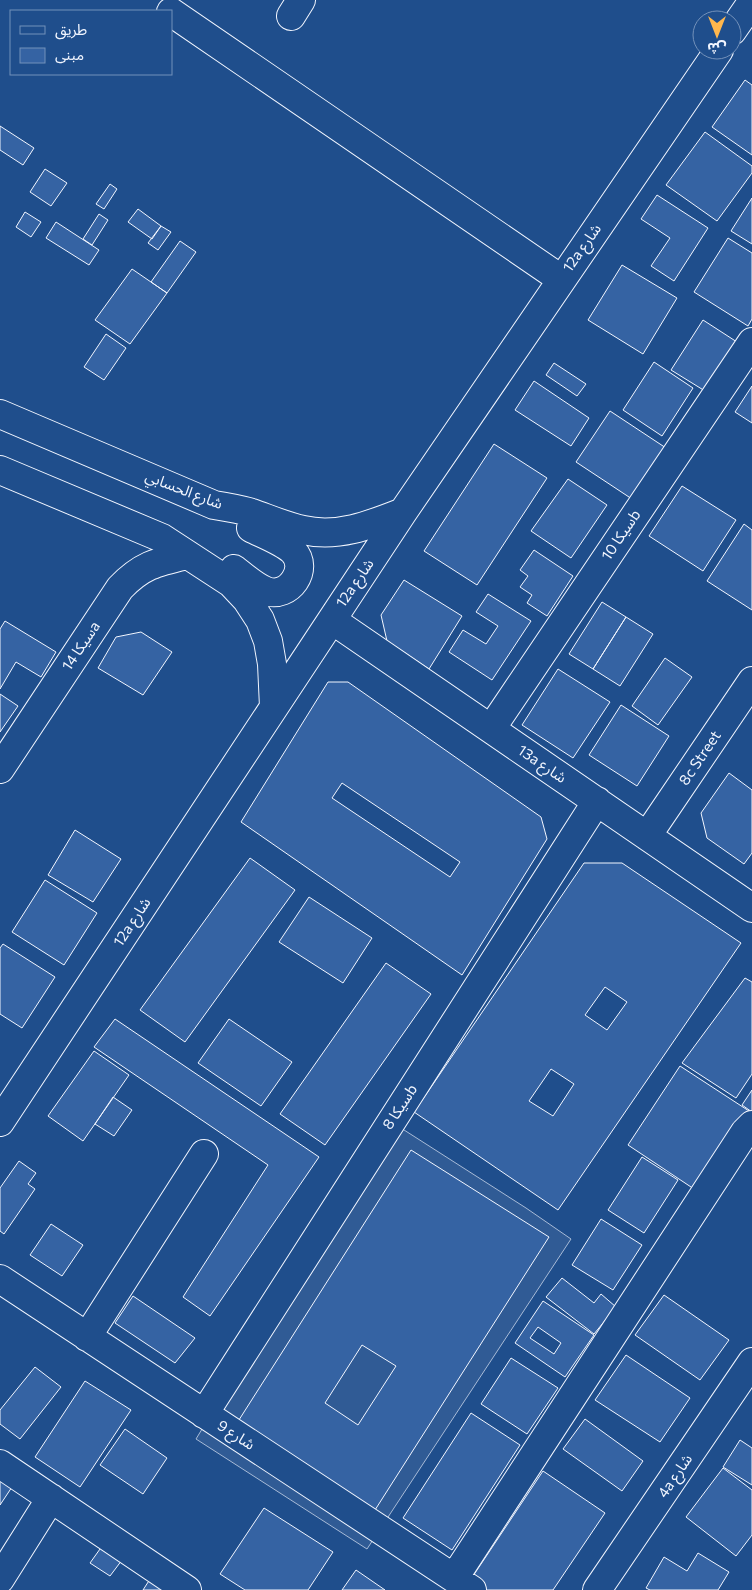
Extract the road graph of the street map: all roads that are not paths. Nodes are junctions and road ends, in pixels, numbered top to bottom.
1 (154, 0) edge
2 (752, 2) edge
3 (168, 10) edge
4 (172, 13) edge
5 (742, 25) edge
6 (712, 60) edge
7 (561, 279) junction
8 (752, 342) edge
9 (0, 414) edge
10 (0, 470) edge
11 (28, 482) junction
12 (0, 489) edge
13 (214, 505) junction
14 (403, 512) junction
15 (162, 538) junction
16 (187, 555) junction
17 (332, 620) junction
18 (752, 681) edge
19 (274, 707) junction
20 (491, 729) junction
21 (0, 769) edge
22 (597, 801) junction
23 (647, 836) junction
24 (752, 908) edge
25 (0, 1122) edge
26 (752, 1125) edge
27 (204, 1154) dead end
28 (0, 1279) edge
29 (87, 1337) junction
30 (752, 1362) edge
31 (204, 1414) junction
32 (0, 1464) edge
33 (51, 1498) junction
34 (0, 1579) edge
35 (463, 1584) edge
36 (187, 1590) edge
37 (597, 1590) edge

1 - 3 street
2 - 5 street
4 - 7 street
6 - 7 street, 12a شارع
7 - 14 street, 12a شارع
8 - 20 street, سيكا 10b
9 - 13 street, شارع الحسابي
10 - 11 street
11 - 12 street
11 - 15 street
13 - 14 street, شارع الحسابي
13 - 15 street
14 - 17 street, 12a شارع
15 - 16 street
16 - 19 street
16 - 21 street, سيكا 14a
17 - 19 street, 12a شارع
17 - 20 street, 13a شارع
18 - 23 street, 8c Street
19 - 25 street, 12a شارع
20 - 22 street, 13a شارع
22 - 23 street, 13a شارع
22 - 31 street, سيكا 8b
23 - 24 street, 13a شارع
26 - 35 street
27 - 29 street
28 - 29 street, شارع 9
29 - 31 street, شارع 9
30 - 37 street, 4a شارع
31 - 35 street, شارع 9
32 - 33 street
33 - 34 street
33 - 36 street

